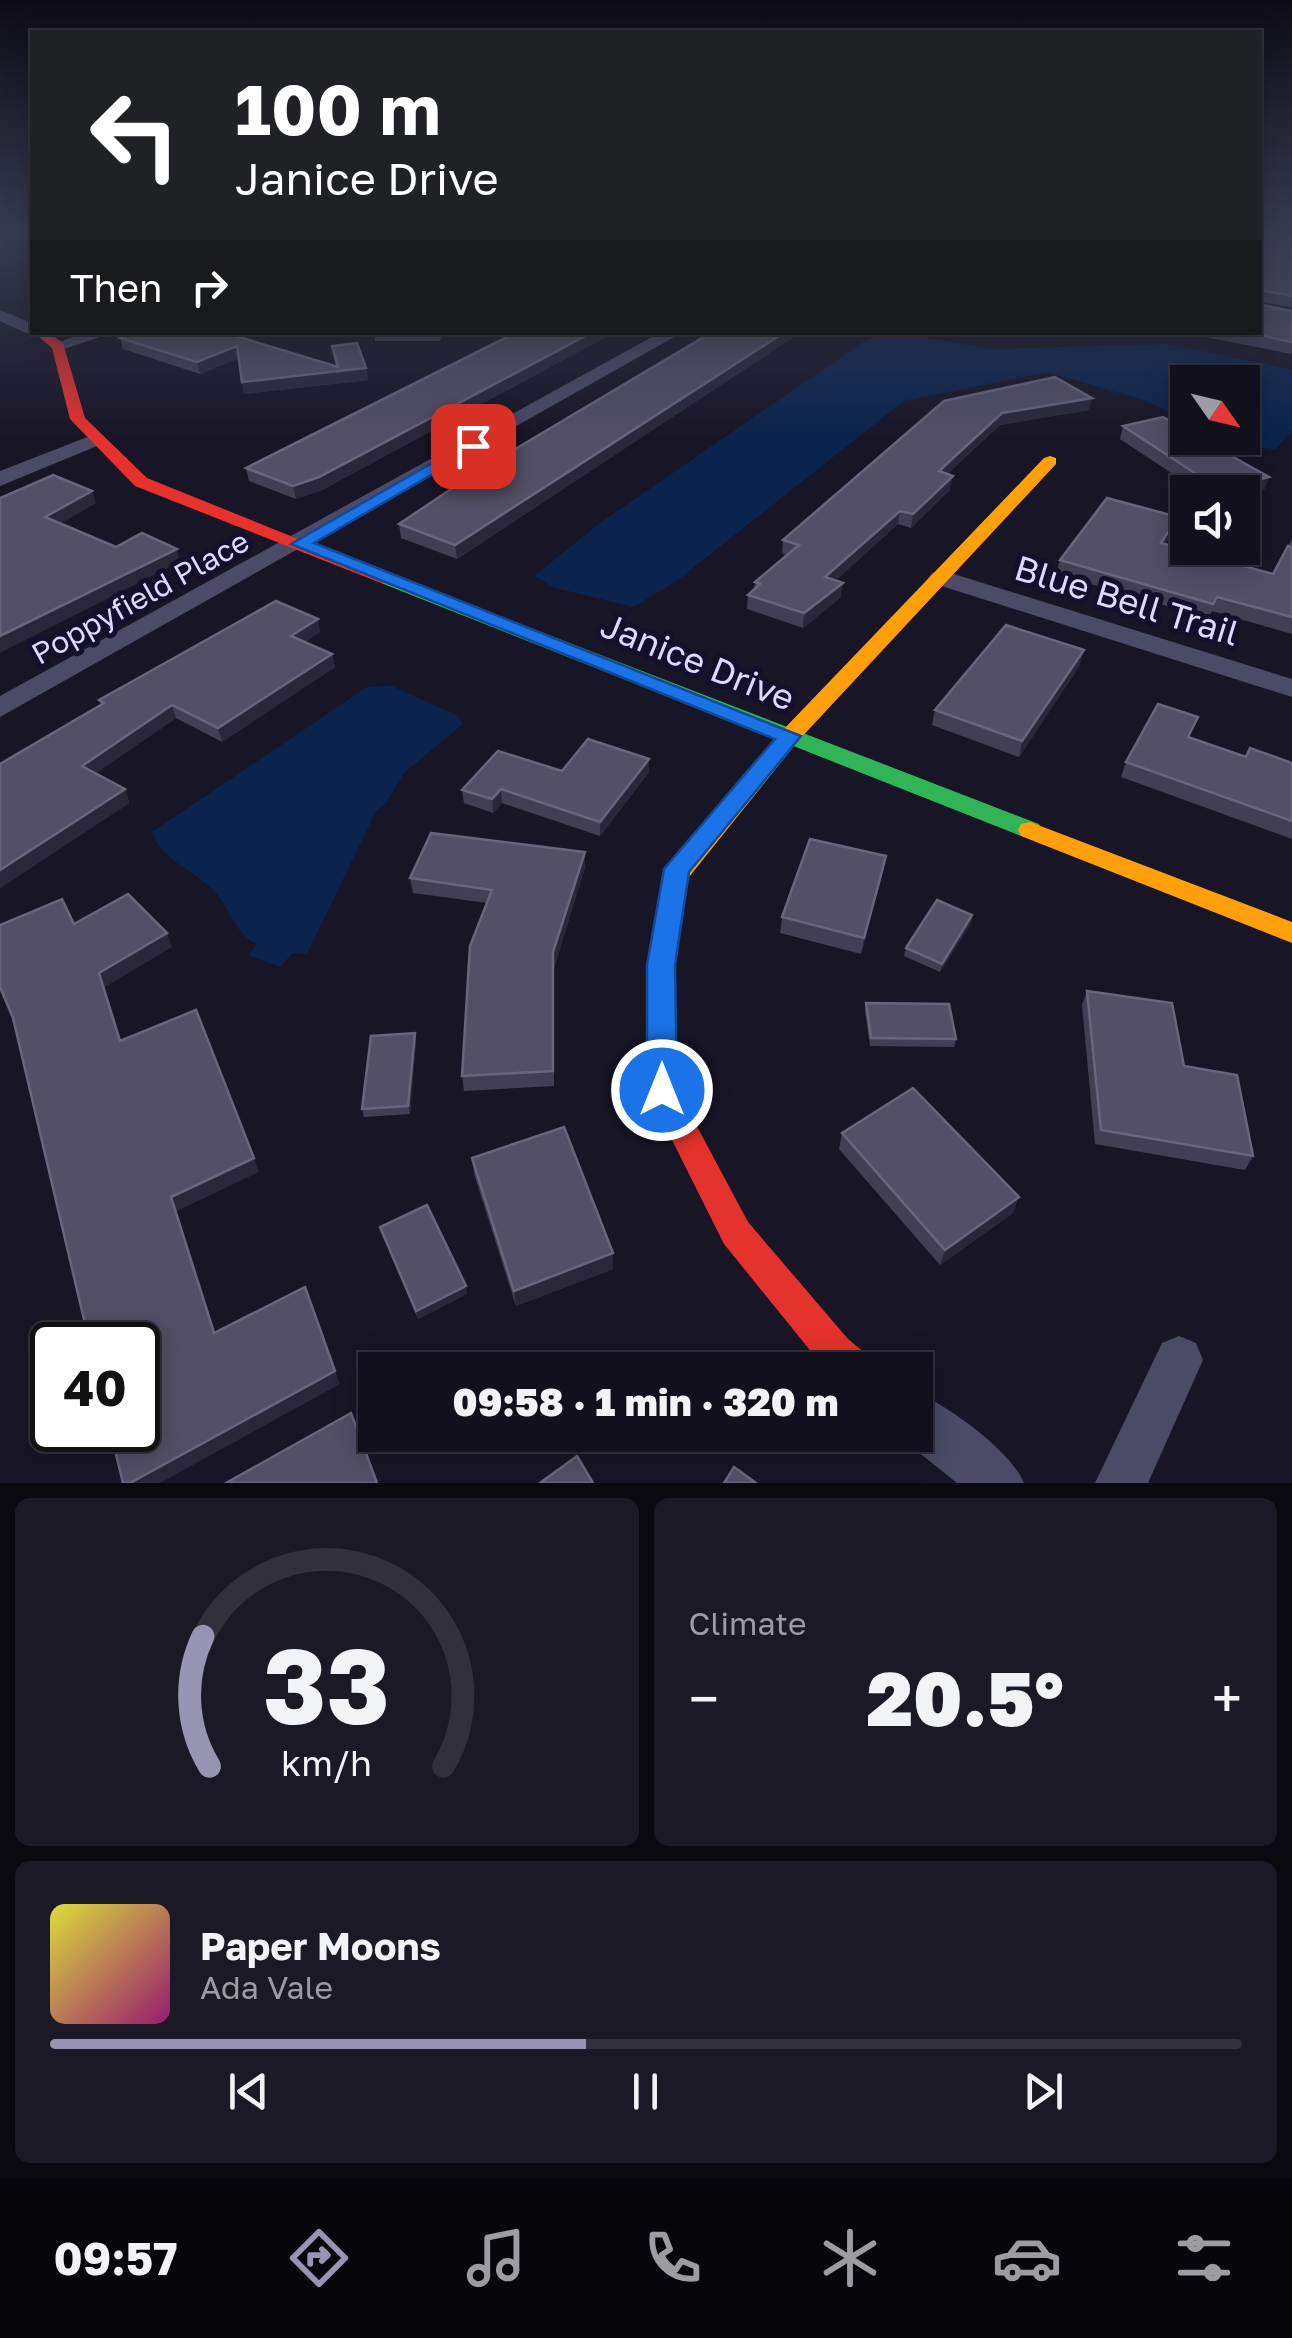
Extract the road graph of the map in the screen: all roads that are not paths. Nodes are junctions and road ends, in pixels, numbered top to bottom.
1 (0, 315) edge
2 (30, 330) edge
3 (670, 335) edge
4 (43, 336) edge
5 (95, 440) junction
6 (1050, 461) dead end
7 (0, 479) edge
8 (300, 544) junction
9 (941, 578) junction
10 (1292, 688) edge
11 (0, 708) edge
12 (790, 736) junction
13 (1292, 933) edge
14 (835, 1352) edge
15 (1178, 1360) dead end
16 (933, 1431) edge
17 (998, 1483) edge
18 (1121, 1483) edge

1 - 2 street
3 - 8 street, Poppyfield Place
4 - 5 street, Janice Drive
5 - 7 street
5 - 8 street, Janice Drive
6 - 9 street
8 - 11 street, Poppyfield Place
8 - 12 street, Janice Drive
9 - 10 street, Blue Bell Trail
9 - 12 street
12 - 13 street, Janice Drive
12 - 14 street
15 - 18 street
16 - 17 street

